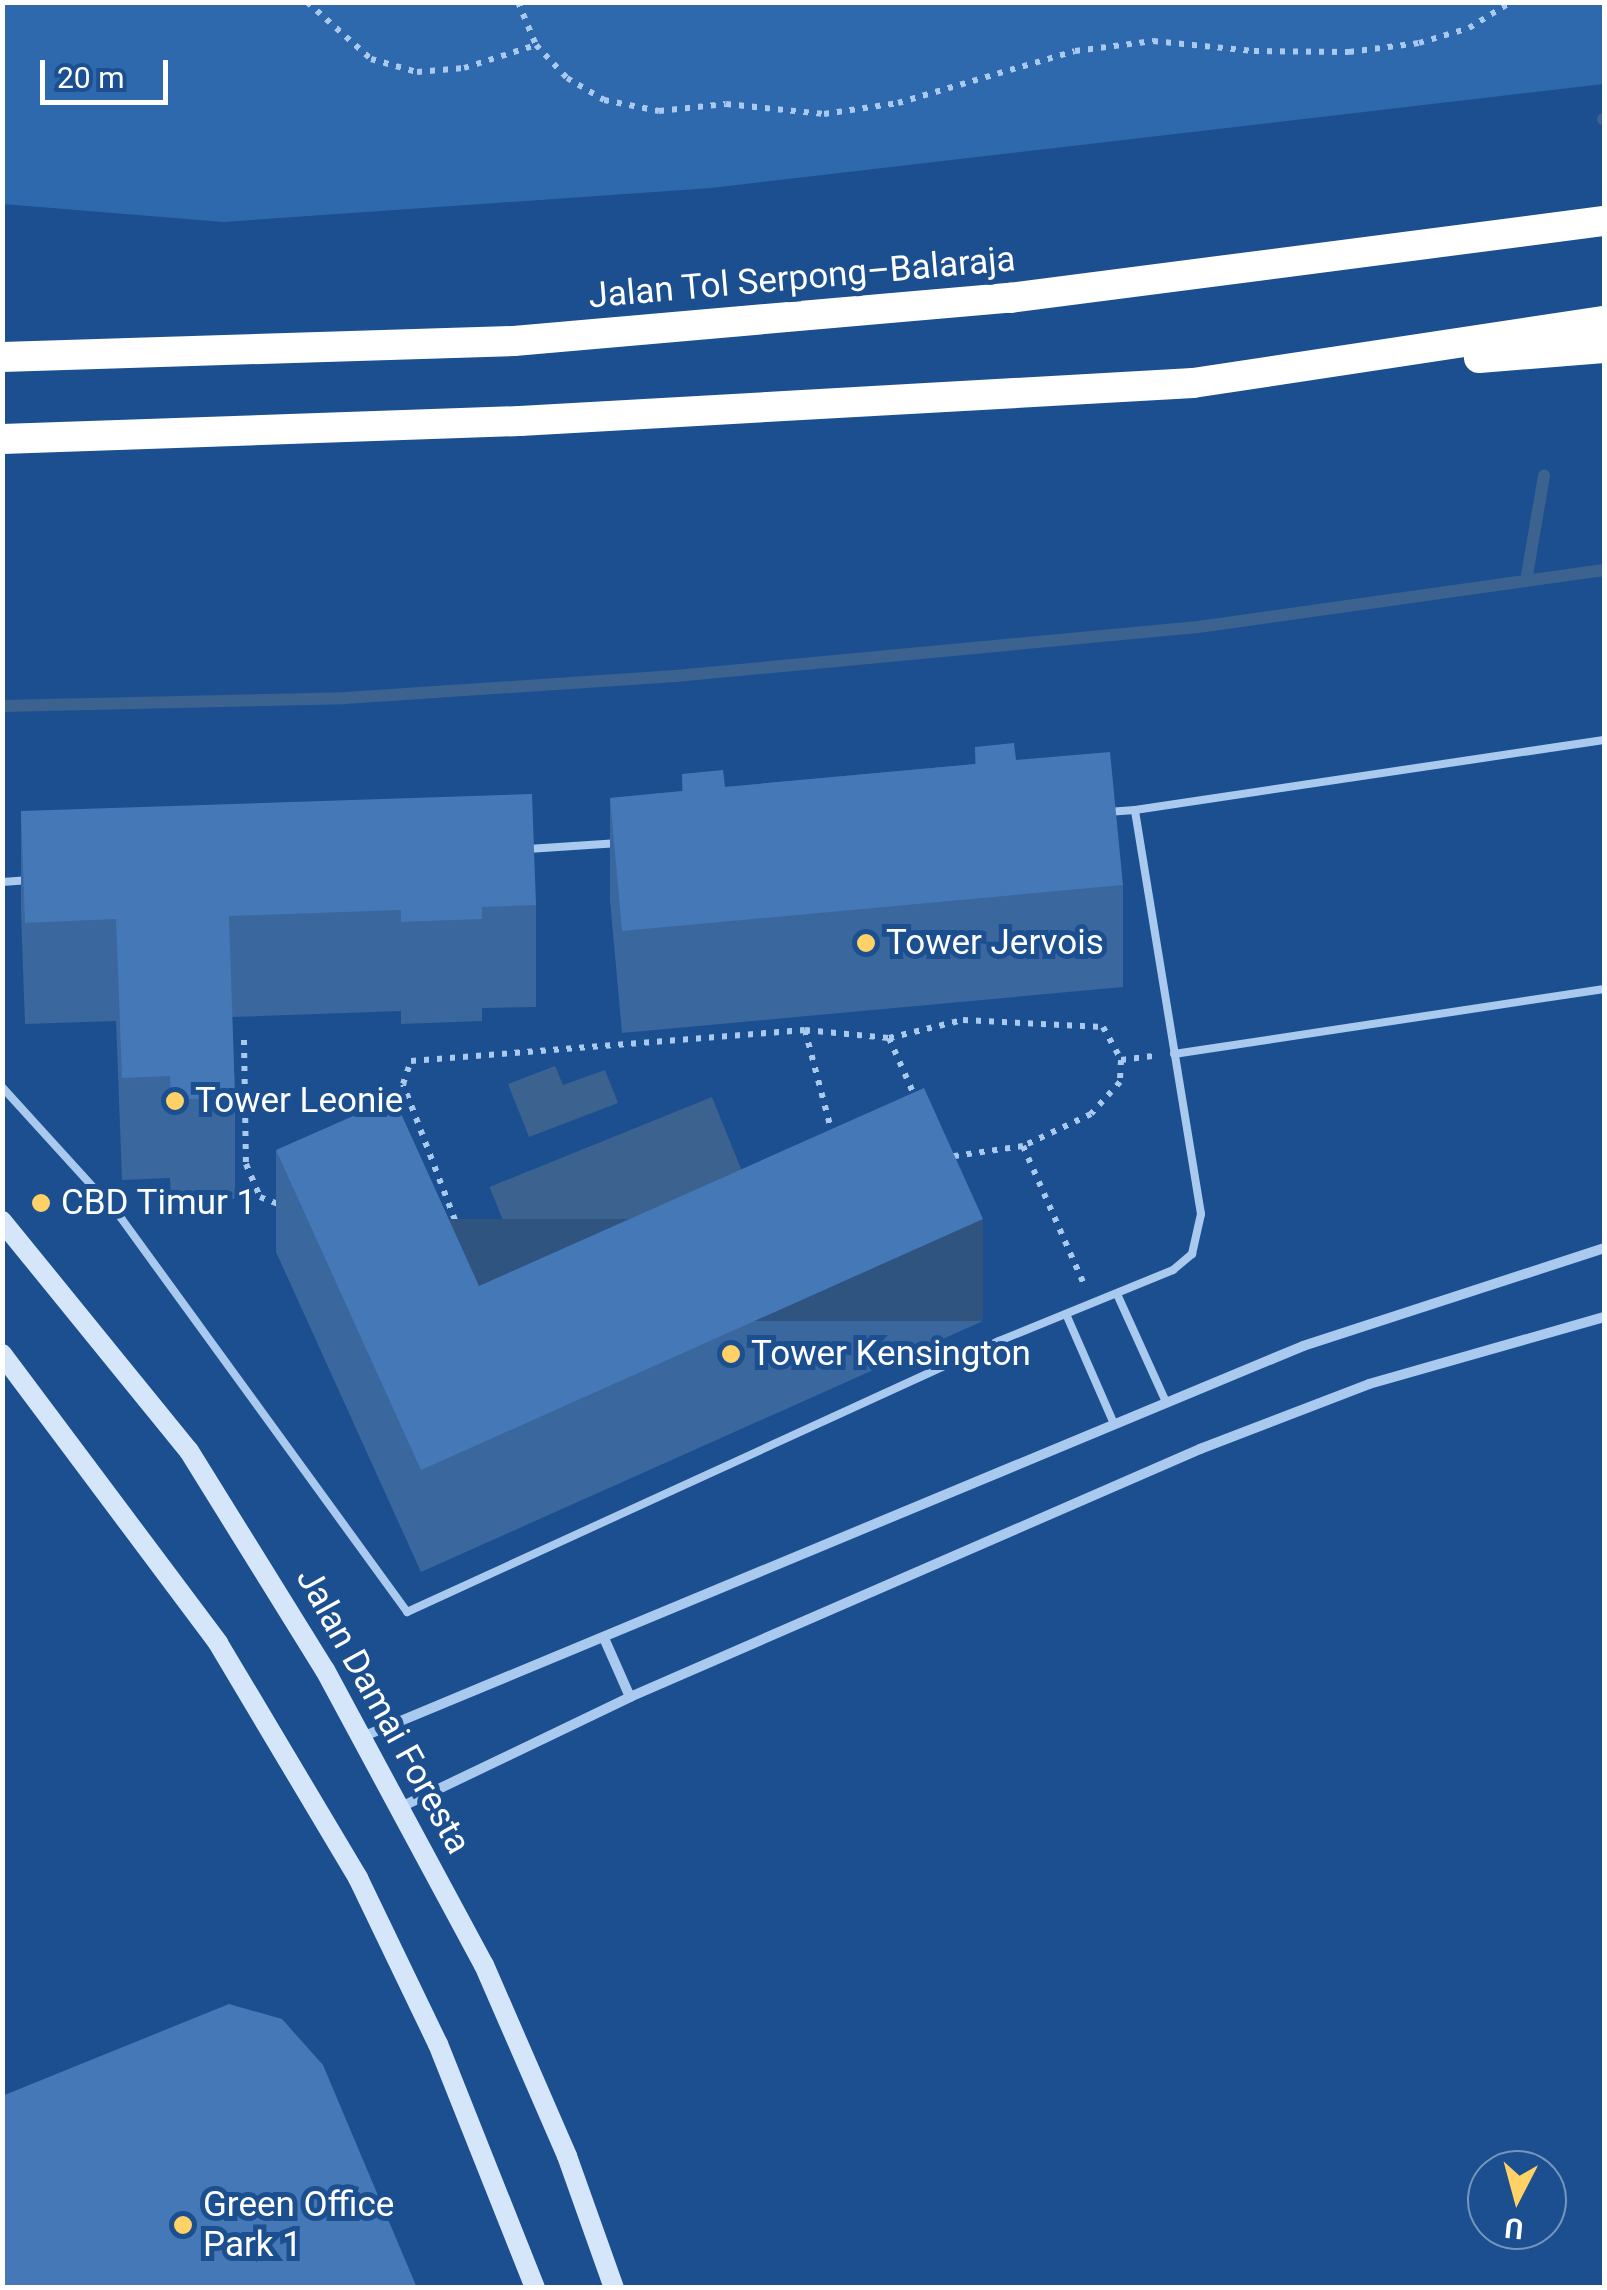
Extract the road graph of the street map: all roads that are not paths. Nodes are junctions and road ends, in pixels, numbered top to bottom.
1 (1604, 221) edge
2 (1604, 321) edge
3 (1604, 348) edge
4 (2, 357) edge
5 (1192, 383) junction
6 (2, 438) edge
7 (1604, 740) edge
8 (1136, 810) junction
9 (1096, 813) edge
10 (638, 842) edge
11 (519, 849) edge
12 (42, 880) edge
13 (2, 882) edge
14 (1604, 989) edge
15 (1174, 1054) junction
16 (2, 1087) edge
17 (2, 1221) edge
18 (1604, 1248) edge
19 (1117, 1294) junction
20 (1066, 1314) junction
21 (1604, 1317) edge
22 (2, 1354) edge
23 (1166, 1402) junction
24 (1114, 1424) junction
25 (604, 1638) junction
26 (630, 1697) junction
27 (362, 1737) junction
28 (402, 1806) junction
29 (535, 2288) edge
30 (614, 2288) edge

1 - 4 highway, Jalan Tol Serpong–Balaraja
2 - 5 highway
3 - 5 highway
5 - 6 highway
7 - 8 lane
8 - 9 lane
8 - 15 lane
10 - 11 lane
12 - 13 lane
14 - 15 lane
15 - 19 lane
16 - 20 lane
17 - 27 main road, Jalan Damai Foresta
18 - 23 street
19 - 20 lane
19 - 23 lane
20 - 24 lane
21 - 26 street
22 - 29 main road
23 - 24 street
24 - 25 street
25 - 26 street
25 - 27 street
26 - 28 street
27 - 28 main road, Jalan Damai Foresta
28 - 30 main road, Jalan Damai Foresta

